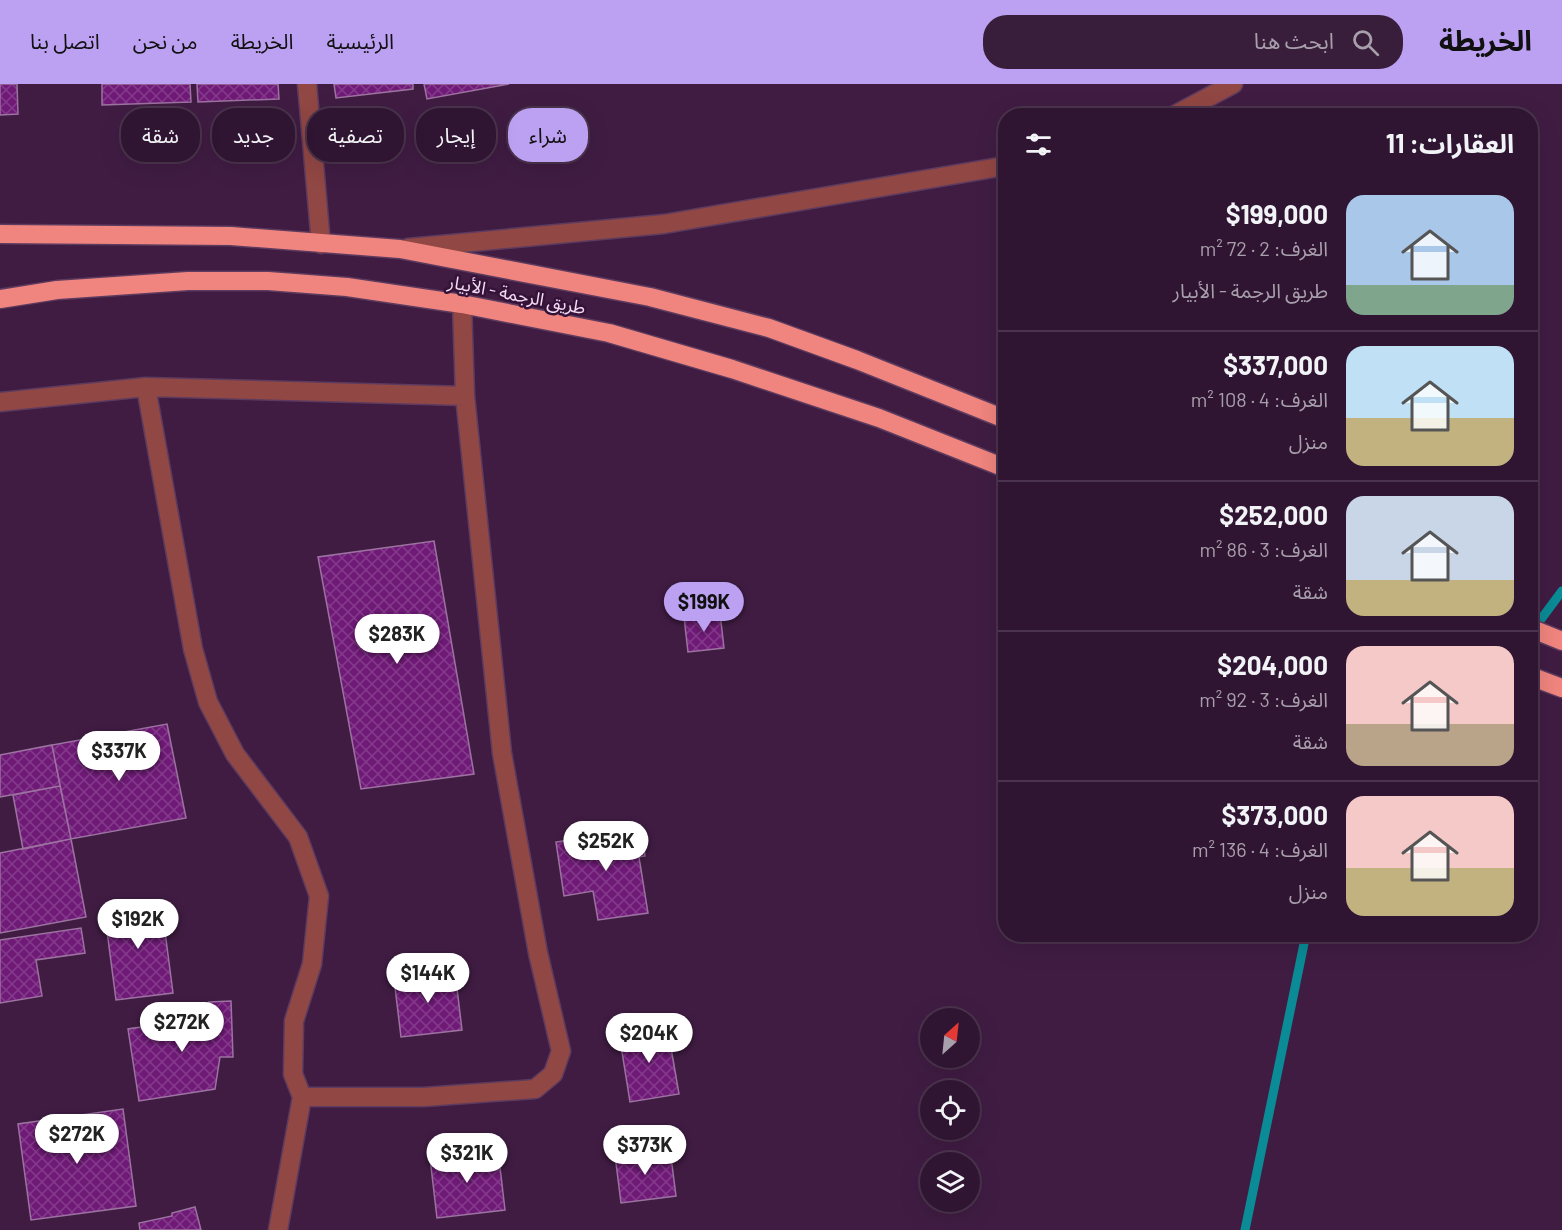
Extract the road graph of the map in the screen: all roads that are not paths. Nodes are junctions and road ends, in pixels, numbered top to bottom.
1 (307, 84) edge
2 (1233, 84) edge
3 (1188, 108) edge
4 (998, 167) edge
5 (0, 234) edge
6 (321, 244) junction
7 (400, 249) junction
8 (0, 299) edge
9 (462, 304) junction
10 (146, 387) junction
11 (465, 396) junction
12 (0, 402) edge
13 (998, 416) edge
14 (998, 465) edge
15 (1538, 631) edge
16 (1562, 641) edge
17 (1538, 679) edge
18 (1562, 688) edge
19 (302, 1097) junction
20 (278, 1230) edge

1 - 6 street
2 - 3 street
4 - 7 street
5 - 6 highway, طريق الرجمة - الأبيار
6 - 7 highway, طريق الرجمة - الأبيار
7 - 13 highway, طريق الرجمة - الأبيار
8 - 9 highway, طريق الرجمة - الأبيار
9 - 11 street
9 - 14 highway, طريق الرجمة - الأبيار
10 - 11 street
10 - 12 street
10 - 19 street
11 - 19 street
15 - 16 highway
17 - 18 highway
19 - 20 street

